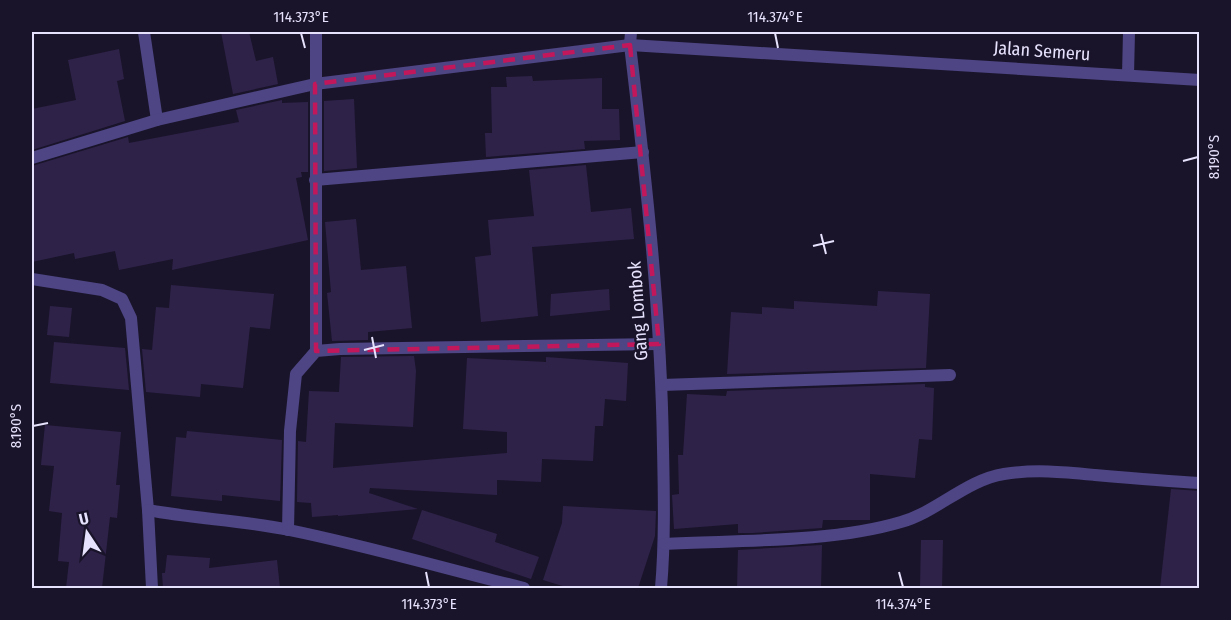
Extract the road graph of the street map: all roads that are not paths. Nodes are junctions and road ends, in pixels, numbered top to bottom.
1 (144, 32) edge
2 (316, 32) edge
3 (631, 32) edge
4 (1129, 32) edge
5 (630, 45) junction
6 (1128, 75) junction
7 (1200, 80) edge
8 (315, 84) junction
9 (157, 120) junction
10 (643, 152) junction
11 (32, 158) edge
12 (315, 180) junction
13 (32, 279) edge
14 (659, 344) junction
15 (316, 351) junction
16 (950, 375) dead end
17 (662, 385) junction
18 (1200, 483) edge
19 (148, 510) junction
20 (288, 530) junction
21 (664, 544) junction
22 (152, 588) edge
23 (524, 588) edge
24 (661, 588) edge

1 - 9 street
2 - 8 street
3 - 5 street, Gang Lombok
4 - 6 street
5 - 6 street, Jalan Semeru
5 - 8 street, Jalan Semeru
5 - 10 street, Gang Lombok
6 - 7 street, Jalan Semeru
8 - 9 street, Jalan Semeru
8 - 12 street
9 - 11 street, Jalan Semeru
10 - 12 street
10 - 14 street, Gang Lombok
12 - 15 street
13 - 19 street
14 - 15 street
14 - 17 street, Gang Lombok
15 - 20 street
16 - 17 street
17 - 21 street, Gang Lombok
18 - 21 street
19 - 20 street
19 - 22 street
20 - 23 street
21 - 24 street, Gang Lombok

